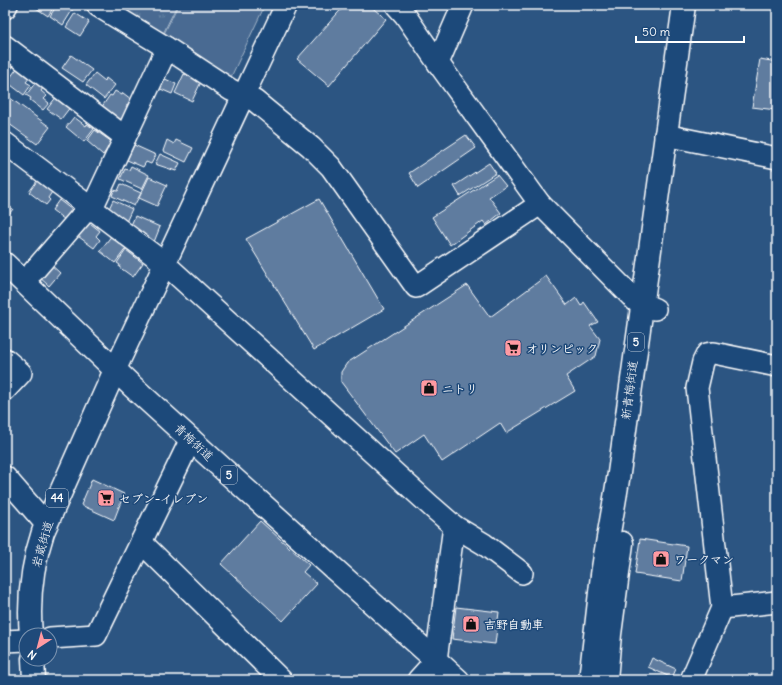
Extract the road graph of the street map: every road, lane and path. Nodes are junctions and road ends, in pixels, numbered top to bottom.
1 (6, 5) edge
2 (98, 5) edge
3 (286, 5) edge
4 (396, 5) edge
5 (463, 5) edge
6 (684, 5) edge
7 (698, 5) edge
8 (5, 8) edge
9 (5, 46) edge
10 (167, 48) junction
11 (438, 63) junction
12 (244, 96) junction
13 (672, 136) junction
14 (125, 137) junction
15 (5, 143) edge
16 (777, 158) edge
17 (540, 204) junction
18 (91, 207) junction
19 (164, 263) junction
20 (5, 264) edge
21 (33, 272) dead end
22 (648, 306) junction
23 (5, 359) edge
24 (777, 366) edge
25 (115, 370) junction
26 (5, 390) edge
27 (190, 439) junction
28 (5, 477) edge
29 (46, 524) junction
30 (454, 526) junction
31 (141, 542) junction
32 (522, 574) dead end
33 (777, 602) edge
34 (722, 608) junction
35 (31, 627) edge
36 (58, 637) edge
37 (18, 641) edge
38 (5, 642) edge
39 (436, 660) junction
40 (33, 667) edge
41 (34, 680) edge
42 (281, 680) edge
43 (418, 680) edge
44 (458, 680) edge
45 (590, 680) edge
46 (606, 680) edge
47 (691, 680) edge

1 - 8 street
2 - 10 street
3 - 12 street
4 - 11 street
5 - 11 street
6 - 13 main road, 新青梅街道 / 5
7 - 13 main road, 新青梅街道 / 5
9 - 14 street
10 - 12 street
10 - 14 street
11 - 17 street
12 - 17 street
12 - 19 street
13 - 16 street
13 - 22 main road, 新青梅街道 / 5
14 - 18 street
15 - 18 street
17 - 22 street
18 - 19 street
18 - 21 street
19 - 25 street
19 - 30 street
20 - 25 main road, 青梅街道 / 5
22 - 45 main road, 新青梅街道 / 5
22 - 46 main road, 新青梅街道 / 5
23 - 26 street
24 - 34 street
25 - 27 main road, 青梅街道 / 5
25 - 29 main road, 岩蔵街道 / 44
27 - 31 street
27 - 39 main road, 青梅街道 / 5
28 - 29 street
29 - 35 main road, 岩蔵街道 / 44
30 - 32 street
30 - 39 street
31 - 36 street
31 - 42 street
33 - 34 street
34 - 47 street
37 - 38 street
39 - 43 street
39 - 44 main road, 青梅街道 / 5
40 - 41 main road

